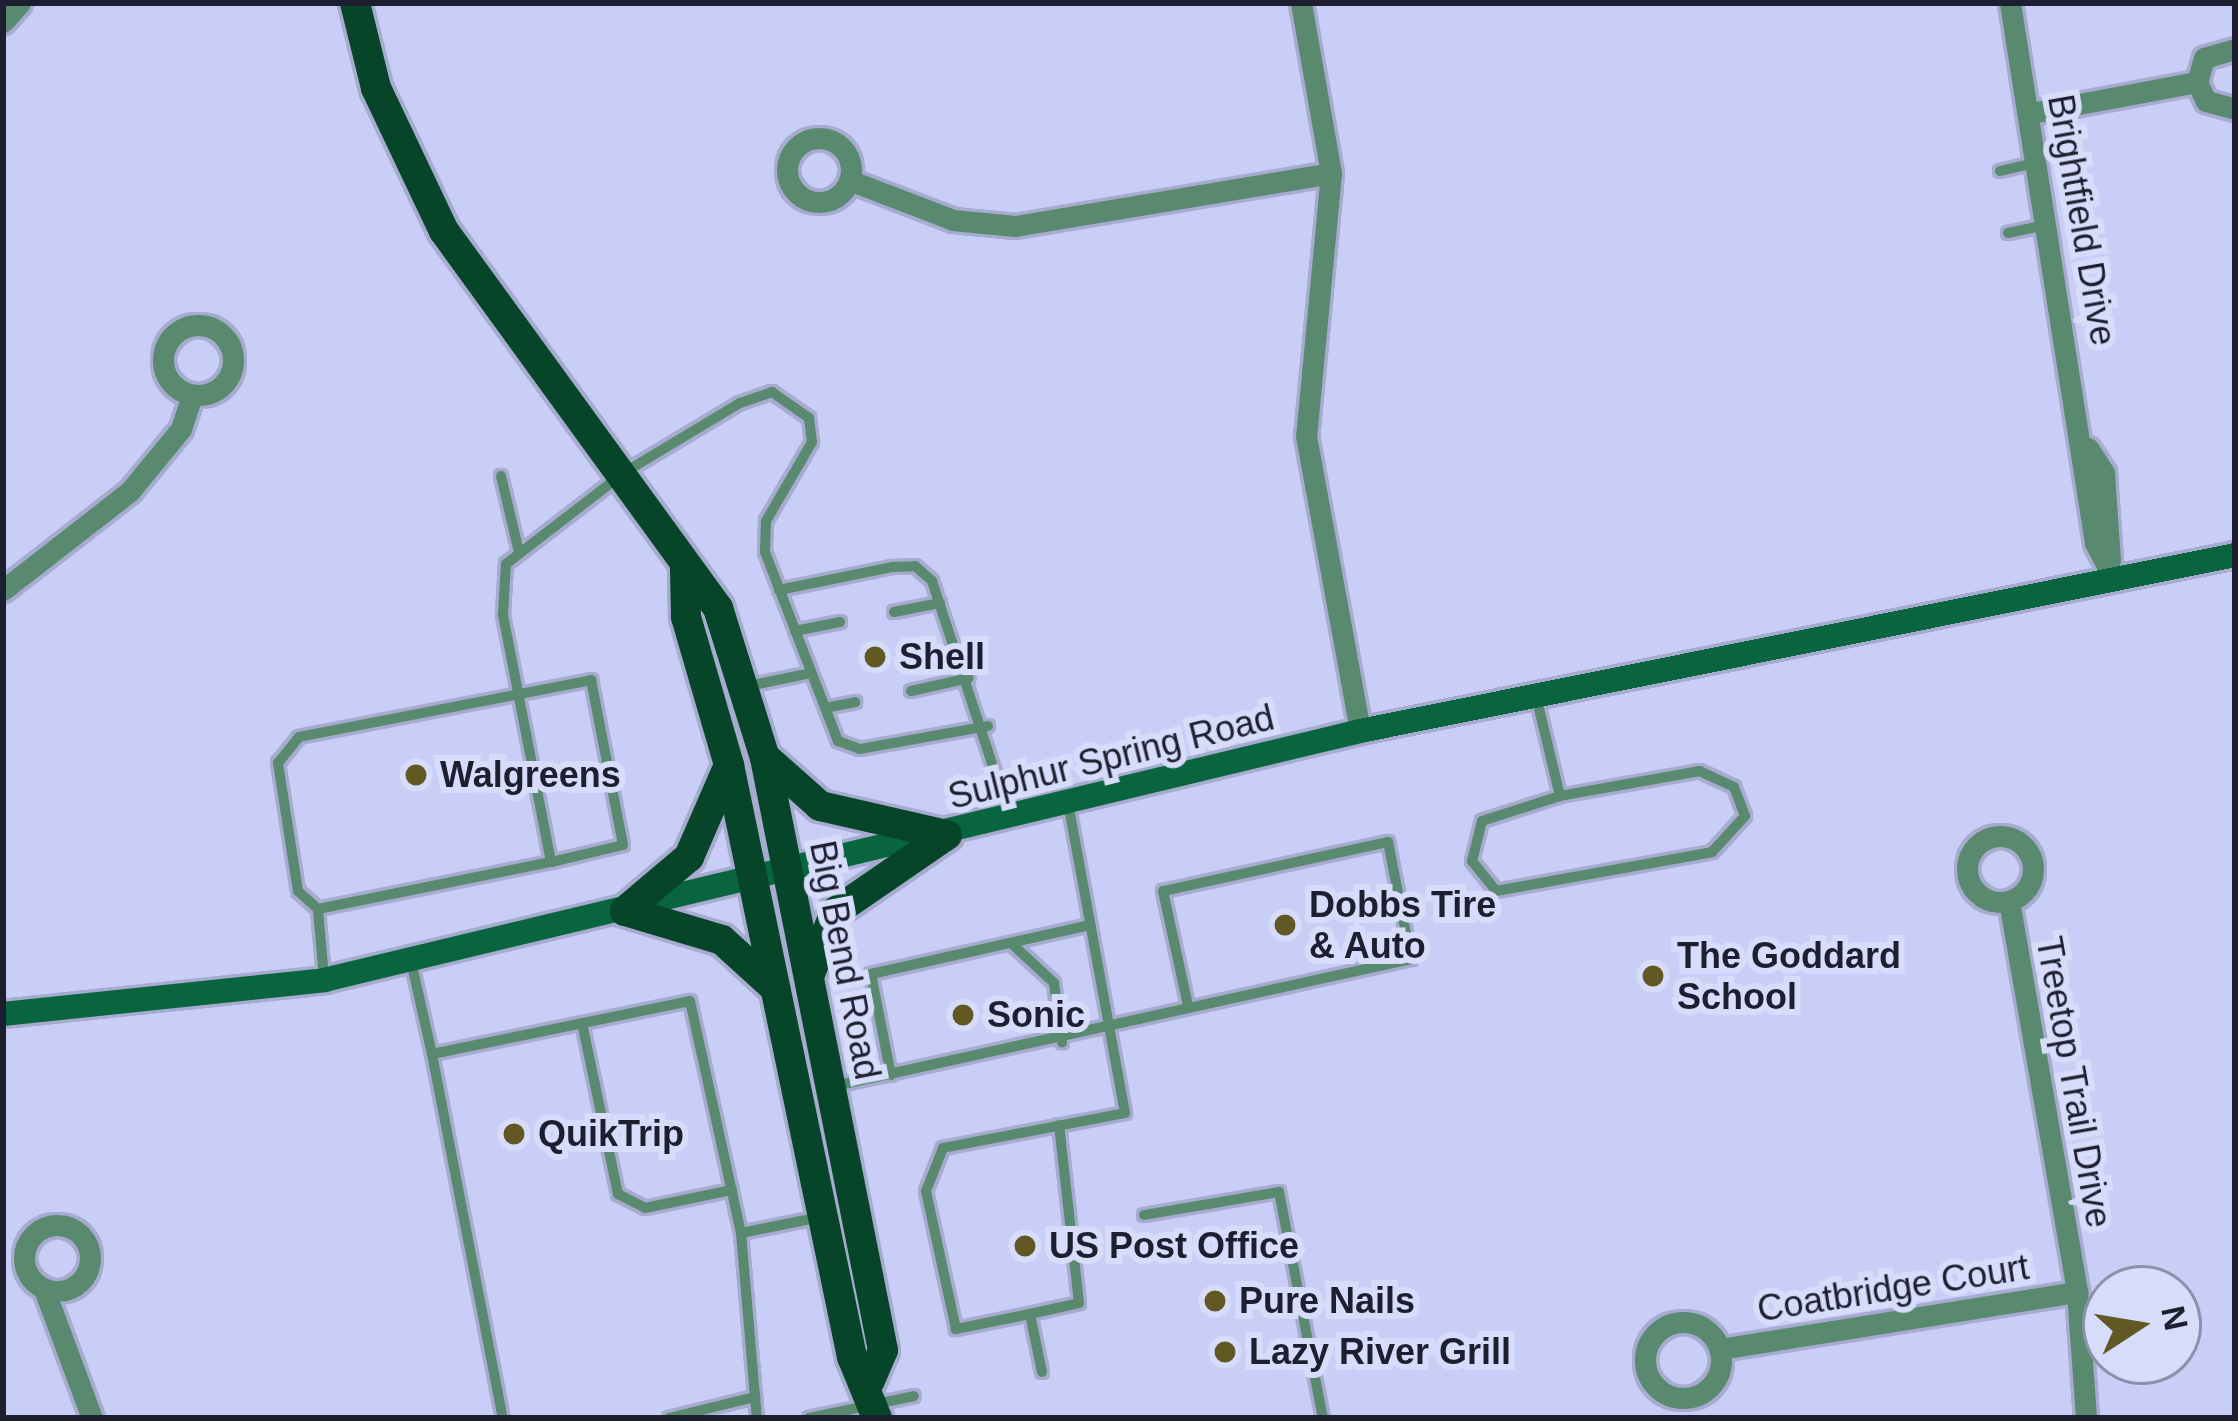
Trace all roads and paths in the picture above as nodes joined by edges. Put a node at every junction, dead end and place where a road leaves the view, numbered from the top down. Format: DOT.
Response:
graph roads {
  1 [pos="20,3"];
  2 [pos="355,3"];
  3 [pos="1301,3"];
  4 [pos="2010,3"];
  5 [pos="3,22"];
  6 [pos="2235,49"];
  7 [pos="2197,82"];
  8 [pos="2235,109"];
  9 [pos="2031,113"];
  10 [pos="2039,162"];
  11 [pos="2000,171"];
  12 [pos="1331,173"];
  13 [pos="849,180"];
  14 [pos="2050,224"];
  15 [pos="2008,233"];
  16 [pos="192,394"];
  17 [pos="625,472"];
  18 [pos="502,476"];
  19 [pos="519,552"];
  20 [pos="2235,555"];
  21 [pos="685,569"];
  22 [pos="2112,570"];
  23 [pos="3,590"];
  24 [pos="779,590"];
  25 [pos="940,604"];
  26 [pos="894,612"];
  27 [pos="840,622"];
  28 [pos="795,631"];
  29 [pos="811,673"];
  30 [pos="969,679"];
  31 [pos="748,686"];
  32 [pos="910,691"];
  33 [pos="519,696"];
  34 [pos="1536,696"];
  35 [pos="855,702"];
  36 [pos="825,708"];
  37 [pos="988,726"];
  38 [pos="1360,731"];
  39 [pos="765,758"];
  40 [pos="729,764"];
  41 [pos="1560,796"];
  42 [pos="1069,807"];
  43 [pos="1010,820"];
  44 [pos="947,835"];
  45 [pos="551,862"];
  46 [pos="788,872"];
  47 [pos="753,880"];
  48 [pos="2009,901"];
  49 [pos="318,909"];
  50 [pos="626,911"];
  51 [pos="1090,926"];
  52 [pos="1011,943"];
  53 [pos="411,962"];
  54 [pos="324,980"];
  55 [pos="808,981"];
  56 [pos="775,988"];
  57 [pos="1188,1006"];
  58 [pos="3,1014"];
  59 [pos="582,1023"];
  60 [pos="1110,1033"];
  61 [pos="1061,1042"];
  62 [pos="432,1054"];
  63 [pos="891,1075"];
  64 [pos="830,1087"];
  65 [pos="1059,1125"];
  66 [pos="732,1190"];
  67 [pos="1144,1215"];
  68 [pos="821,1217"];
  69 [pos="741,1233"];
  70 [pos="44,1289"];
  71 [pos="2077,1292"];
  72 [pos="1030,1314"];
  73 [pos="1720,1349"];
  74 [pos="1042,1372"];
  75 [pos="914,1396"];
  76 [pos="755,1397"];
  77 [pos="873,1401"];
  78 [pos="92,1418"];
  79 [pos="502,1418"];
  80 [pos="669,1418"];
  81 [pos="757,1418"];
  82 [pos="809,1418"];
  83 [pos="1323,1418"];
  84 [pos="2086,1418"];
  1 -- 5 [label="street"];
  2 -- 17 [label="main road, Big Bend Road"];
  3 -- 12 [label="street"];
  4 -- 9 [label="street, Brightfield Drive"];
  6 -- 7 [label="street"];
  7 -- 8 [label="street"];
  7 -- 9 [label="street"];
  9 -- 10 [label="street, Brightfield Drive"];
  10 -- 11 [label="lane"];
  10 -- 14 [label="street, Brightfield Drive"];
  12 -- 13 [label="street"];
  12 -- 38 [label="street"];
  14 -- 15 [label="lane"];
  14 -- 22 [label="street, Brightfield Drive"];
  16 -- 23 [label="street"];
  17 -- 19 [label="lane"];
  17 -- 21 [label="main road, Big Bend Road"];
  17 -- 24 [label="lane"];
  18 -- 19 [label="lane"];
  19 -- 33 [label="lane"];
  20 -- 22 [label="main road, Sulphur Spring Road"];
  21 -- 31 [label="main road, Big Bend Road"];
  21 -- 40 [label="main road, Big Bend Road"];
  22 -- 34 [label="main road, Sulphur Spring Road"];
  24 -- 25 [label="lane"];
  24 -- 28 [label="lane"];
  25 -- 26 [label="lane"];
  25 -- 30 [label="lane"];
  27 -- 28 [label="lane"];
  28 -- 29 [label="lane"];
  29 -- 31 [label="lane"];
  29 -- 36 [label="lane"];
  30 -- 32 [label="lane"];
  30 -- 37 [label="lane"];
  31 -- 39 [label="main road, Big Bend Road"];
  33 -- 45 [label="lane"];
  33 -- 45 [label="lane"];
  33 -- 49 [label="lane"];
  34 -- 38 [label="main road, Sulphur Spring Road"];
  34 -- 41 [label="lane"];
  35 -- 36 [label="lane"];
  36 -- 37 [label="lane"];
  37 -- 43 [label="lane"];
  38 -- 42 [label="main road, Sulphur Spring Road"];
  39 -- 44 [label="main road"];
  39 -- 46 [label="main road, Big Bend Road"];
  40 -- 47 [label="main road, Big Bend Road"];
  40 -- 50 [label="main road"];
  41 -- 41 [label="lane"];
  42 -- 43 [label="main road, Sulphur Spring Road"];
  42 -- 51 [label="lane"];
  43 -- 44 [label="main road, Sulphur Spring Road"];
  44 -- 46 [label="main road, Sulphur Spring Road"];
  44 -- 55 [label="main road"];
  45 -- 49 [label="lane"];
  46 -- 47 [label="main road, Sulphur Spring Road"];
  46 -- 55 [label="main road, Big Bend Road"];
  47 -- 50 [label="main road, Sulphur Spring Road"];
  47 -- 56 [label="main road, Big Bend Road"];
  48 -- 71 [label="street, Treetop Trail Drive"];
  49 -- 54 [label="lane"];
  50 -- 53 [label="main road, Sulphur Spring Road"];
  50 -- 56 [label="main road"];
  51 -- 52 [label="lane"];
  51 -- 60 [label="lane"];
  52 -- 61 [label="lane"];
  52 -- 63 [label="lane"];
  53 -- 54 [label="main road, Sulphur Spring Road"];
  53 -- 62 [label="lane"];
  54 -- 58 [label="main road, Sulphur Spring Road"];
  55 -- 64 [label="main road, Big Bend Road"];
  56 -- 68 [label="main road, Big Bend Road"];
  57 -- 57 [label="lane"];
  57 -- 60 [label="lane"];
  59 -- 62 [label="lane"];
  59 -- 66 [label="lane"];
  59 -- 66 [label="lane"];
  60 -- 61 [label="lane"];
  60 -- 65 [label="lane"];
  61 -- 63 [label="lane"];
  62 -- 79 [label="lane"];
  63 -- 64 [label="lane"];
  64 -- 77 [label="main road, Big Bend Road"];
  65 -- 72 [label="lane"];
  65 -- 72 [label="lane"];
  66 -- 69 [label="lane"];
  67 -- 83 [label="lane"];
  68 -- 69 [label="lane"];
  68 -- 77 [label="main road, Big Bend Road"];
  69 -- 76 [label="lane"];
  70 -- 78 [label="street"];
  71 -- 73 [label="street, Coatbridge Court"];
  71 -- 84 [label="street, Treetop Trail Drive"];
  72 -- 74 [label="lane"];
  75 -- 77 [label="lane"];
  76 -- 80 [label="lane"];
  76 -- 81 [label="lane"];
  77 -- 82 [label="lane"];
}
